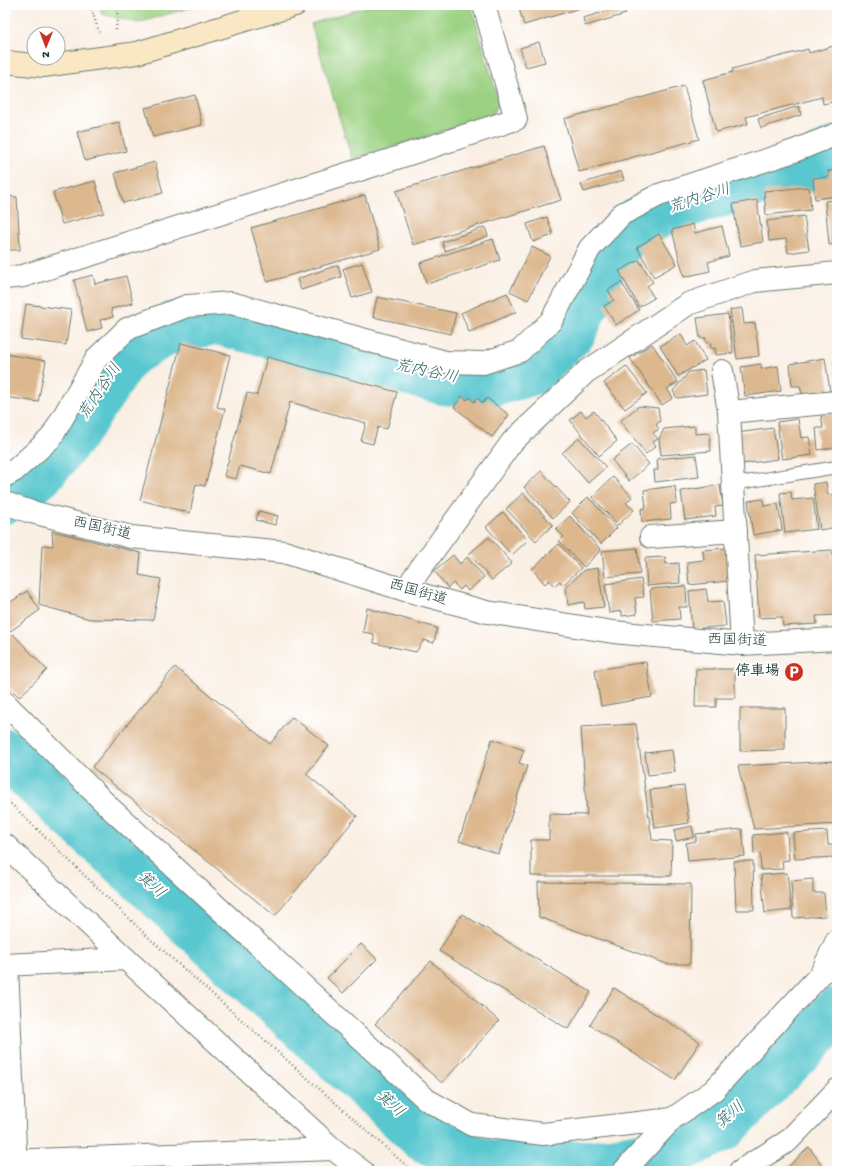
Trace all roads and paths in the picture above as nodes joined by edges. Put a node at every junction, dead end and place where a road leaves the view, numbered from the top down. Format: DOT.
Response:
graph roads {
  1 [pos="90,5"];
  2 [pos="118,5"];
  3 [pos="294,5"];
  4 [pos="484,5"];
  5 [pos="116,34"];
  6 [pos="101,38"];
  7 [pos="5,62"];
  8 [pos="837,134"];
  9 [pos="837,273"];
  10 [pos="5,278"];
  11 [pos="722,371"];
  12 [pos="837,402"];
  13 [pos="729,412"];
  14 [pos="837,467"];
  15 [pos="5,476"];
  16 [pos="733,484"];
  17 [pos="5,503"];
  18 [pos="736,531"];
  19 [pos="650,538"];
  20 [pos="405,590"];
  21 [pos="837,639"];
  22 [pos="742,644"];
  23 [pos="5,703"];
  24 [pos="5,798"];
  25 [pos="5,845"];
  26 [pos="837,940"];
  27 [pos="126,959"];
  28 [pos="6,965"];
  29 [pos="829,967"];
  30 [pos="837,1090"];
  31 [pos="672,1119"];
  32 [pos="333,1149"];
  33 [pos="12,1164"];
  34 [pos="362,1171"];
  35 [pos="416,1171"];
  36 [pos="624,1171"];
  37 [pos="740,1171"];
  1 -- 6 [label="path"];
  2 -- 5 [label="path"];
  3 -- 7 [label="street"];
  4 -- 10 [label="street"];
  8 -- 15 [label="street"];
  9 -- 20 [label="street"];
  11 -- 13 [label="street"];
  12 -- 13 [label="street"];
  13 -- 16 [label="street"];
  14 -- 16 [label="lane"];
  16 -- 18 [label="street"];
  17 -- 20 [label="street, 西国街道"];
  18 -- 19 [label="street"];
  18 -- 22 [label="street"];
  20 -- 22 [label="street, 西国街道"];
  21 -- 22 [label="street, 西国街道"];
  23 -- 31 [label="street"];
  24 -- 35 [label="path"];
  25 -- 27 [label="street"];
  26 -- 29 [label="street"];
  27 -- 28 [label="street"];
  27 -- 32 [label="street"];
  28 -- 33 [label="street"];
  29 -- 31 [label="street"];
  30 -- 37 [label="street"];
  31 -- 36 [label="street"];
  32 -- 33 [label="street"];
  32 -- 34 [label="street"];
}
